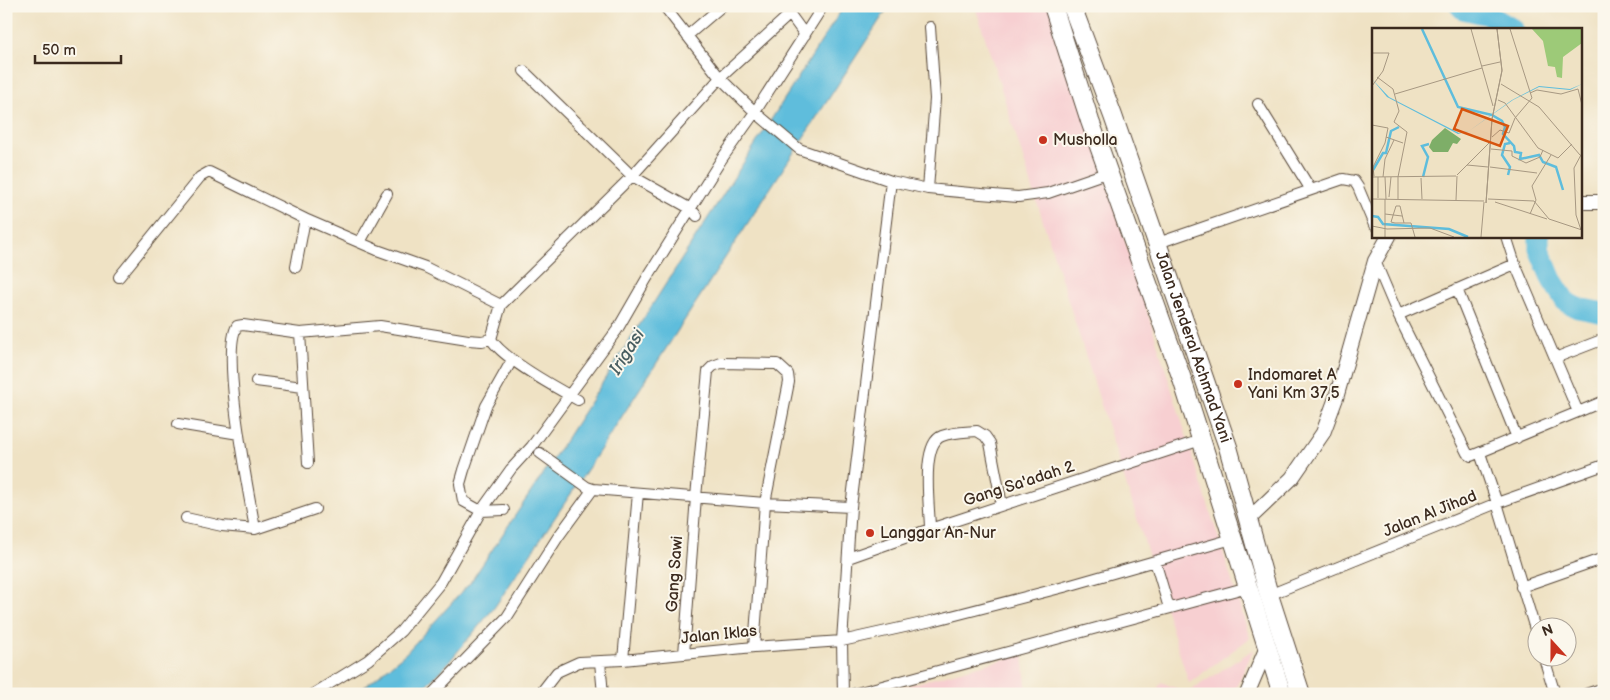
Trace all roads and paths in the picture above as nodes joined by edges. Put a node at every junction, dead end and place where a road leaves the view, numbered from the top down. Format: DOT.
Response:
graph roads {
  1 [pos="664,6"];
  2 [pos="722,6"];
  3 [pos="824,6"];
  4 [pos="1053,6"];
  5 [pos="1072,6"];
  6 [pos="787,10"];
  7 [pos="930,27"];
  8 [pos="804,34"];
  9 [pos="687,36"];
  10 [pos="524,71"];
  11 [pos="720,78"];
  12 [pos="1258,104"];
  13 [pos="755,112"];
  14 [pos="1109,172"];
  15 [pos="632,176"];
  16 [pos="891,181"];
  17 [pos="928,189"];
  18 [pos="1311,190"];
  19 [pos="387,194"];
  20 [pos="1582,202"];
  21 [pos="1604,202"];
  22 [pos="694,213"];
  23 [pos="305,219"];
  24 [pos="1372,220"];
  25 [pos="1507,238"];
  26 [pos="1383,240"];
  27 [pos="360,242"];
  28 [pos="1158,243"];
  29 [pos="1375,262"];
  30 [pos="1515,264"];
  31 [pos="296,267"];
  32 [pos="119,277"];
  33 [pos="1458,289"];
  34 [pos="501,305"];
  35 [pos="1398,315"];
  36 [pos="300,333"];
  37 [pos="491,338"];
  38 [pos="1604,339"];
  39 [pos="1555,358"];
  40 [pos="512,360"];
  41 [pos="1202,368"];
  42 [pos="1181,376"];
  43 [pos="256,380"];
  44 [pos="303,387"];
  45 [pos="574,398"];
  46 [pos="1604,402"];
  47 [pos="1216,410"];
  48 [pos="1578,412"];
  49 [pos="1193,416"];
  50 [pos="178,424"];
  51 [pos="239,434"];
  52 [pos="1517,438"];
  53 [pos="1201,440"];
  54 [pos="1480,453"];
  55 [pos="542,455"];
  56 [pos="308,463"];
  57 [pos="1604,465"];
  58 [pos="590,488"];
  59 [pos="638,493"];
  60 [pos="696,497"];
  61 [pos="765,503"];
  62 [pos="1497,503"];
  63 [pos="1002,505"];
  64 [pos="851,507"];
  65 [pos="315,509"];
  66 [pos="504,510"];
  67 [pos="481,511"];
  68 [pos="186,518"];
  69 [pos="1249,519"];
  70 [pos="255,529"];
  71 [pos="930,529"];
  72 [pos="1232,539"];
  73 [pos="848,558"];
  74 [pos="1604,558"];
  75 [pos="1155,561"];
  76 [pos="1248,587"];
  77 [pos="1521,587"];
  78 [pos="1269,595"];
  79 [pos="1169,608"];
  80 [pos="1531,618"];
  81 [pos="842,641"];
  82 [pos="1267,646"];
  83 [pos="754,647"];
  84 [pos="684,654"];
  85 [pos="623,660"];
  86 [pos="600,662"];
  87 [pos="1547,668"];
  88 [pos="1604,688"];
  89 [pos="313,694"];
  90 [pos="432,694"];
  91 [pos="540,694"];
  92 [pos="603,694"];
  93 [pos="843,694"];
  94 [pos="853,694"];
  95 [pos="1247,694"];
  96 [pos="1282,694"];
  97 [pos="1301,694"];
  98 [pos="1555,694"];
  99 [pos="1586,694"];
  1 -- 9 [label="street"];
  2 -- 9 [label="street"];
  3 -- 8 [label="street"];
  4 -- 14 [label="highway, Jalan Jenderal Achmad Yani"];
  5 -- 28 [label="highway, Jalan Jenderal Achmad Yani"];
  6 -- 8 [label="street"];
  6 -- 11 [label="street"];
  7 -- 17 [label="street"];
  8 -- 13 [label="street"];
  9 -- 11 [label="street"];
  10 -- 15 [label="street"];
  11 -- 13 [label="street"];
  11 -- 15 [label="street"];
  12 -- 18 [label="street"];
  13 -- 16 [label="street"];
  13 -- 22 [label="street"];
  14 -- 17 [label="street"];
  14 -- 42 [label="highway, Jalan Jenderal Achmad Yani"];
  15 -- 22 [label="street"];
  15 -- 34 [label="street"];
  16 -- 17 [label="street"];
  16 -- 64 [label="street"];
  18 -- 24 [label="street"];
  18 -- 28 [label="street"];
  19 -- 27 [label="street"];
  20 -- 21 [label="street"];
  22 -- 45 [label="street"];
  23 -- 27 [label="street"];
  23 -- 31 [label="street"];
  23 -- 32 [label="street"];
  25 -- 30 [label="street"];
  26 -- 29 [label="street"];
  27 -- 34 [label="street"];
  28 -- 41 [label="highway, Jalan Jenderal Achmad Yani"];
  29 -- 35 [label="street"];
  29 -- 69 [label="street"];
  30 -- 33 [label="street"];
  30 -- 39 [label="street"];
  33 -- 35 [label="street"];
  33 -- 52 [label="street"];
  34 -- 37 [label="street"];
  35 -- 54 [label="street"];
  36 -- 37 [label="street"];
  36 -- 44 [label="street"];
  36 -- 51 [label="street"];
  37 -- 40 [label="street"];
  38 -- 39 [label="street"];
  39 -- 48 [label="street"];
  40 -- 45 [label="street"];
  40 -- 67 [label="street"];
  41 -- 42 [label="highway"];
  41 -- 47 [label="highway, Jalan Jenderal Achmad Yani"];
  42 -- 49 [label="highway, Jalan Jenderal Achmad Yani"];
  43 -- 44 [label="street"];
  44 -- 56 [label="street"];
  45 -- 67 [label="street"];
  46 -- 48 [label="street"];
  47 -- 49 [label="highway"];
  47 -- 69 [label="highway, Jalan Jenderal Achmad Yani"];
  48 -- 52 [label="street"];
  49 -- 53 [label="highway, Jalan Jenderal Achmad Yani"];
  50 -- 51 [label="street"];
  51 -- 70 [label="street"];
  52 -- 54 [label="street"];
  53 -- 63 [label="street, Gang Sa'adah 2"];
  53 -- 72 [label="highway, Jalan Jenderal Achmad Yani"];
  54 -- 62 [label="street"];
  55 -- 58 [label="street"];
  57 -- 62 [label="street, Jalan Al Jihad"];
  58 -- 59 [label="street"];
  58 -- 90 [label="street"];
  59 -- 60 [label="street"];
  59 -- 85 [label="street"];
  60 -- 61 [label="street"];
  60 -- 61 [label="street, Gang Sawi"];
  60 -- 84 [label="street, Gang Sawi"];
  61 -- 64 [label="street"];
  61 -- 83 [label="street"];
  62 -- 77 [label="street"];
  62 -- 78 [label="street, Jalan Al Jihad"];
  63 -- 71 [label="street, Gang Sa'adah 2"];
  63 -- 71 [label="street"];
  64 -- 73 [label="street"];
  65 -- 70 [label="street"];
  66 -- 67 [label="street"];
  67 -- 89 [label="street"];
  68 -- 70 [label="street"];
  69 -- 78 [label="highway, Jalan Jenderal Achmad Yani"];
  71 -- 73 [label="street, Gang Sa'adah 2"];
  72 -- 75 [label="street, Jalan Iklas"];
  72 -- 76 [label="highway, Jalan Jenderal Achmad Yani"];
  73 -- 81 [label="street"];
  74 -- 77 [label="street"];
  75 -- 79 [label="street"];
  75 -- 81 [label="street, Jalan Iklas"];
  76 -- 79 [label="street"];
  76 -- 82 [label="highway, Jalan Jenderal Achmad Yani"];
  77 -- 80 [label="street"];
  78 -- 97 [label="highway, Jalan Jenderal Achmad Yani"];
  79 -- 94 [label="street"];
  81 -- 83 [label="street, Jalan Iklas"];
  81 -- 93 [label="street"];
  82 -- 95 [label="street"];
  82 -- 96 [label="highway, Jalan Jenderal Achmad Yani"];
  83 -- 84 [label="street, Jalan Iklas"];
  84 -- 85 [label="street, Jalan Iklas"];
  85 -- 86 [label="street, Jalan Iklas"];
  86 -- 91 [label="street, Jalan Iklas"];
  86 -- 92 [label="street"];
  87 -- 98 [label="street"];
  88 -- 99 [label="street"];
}
